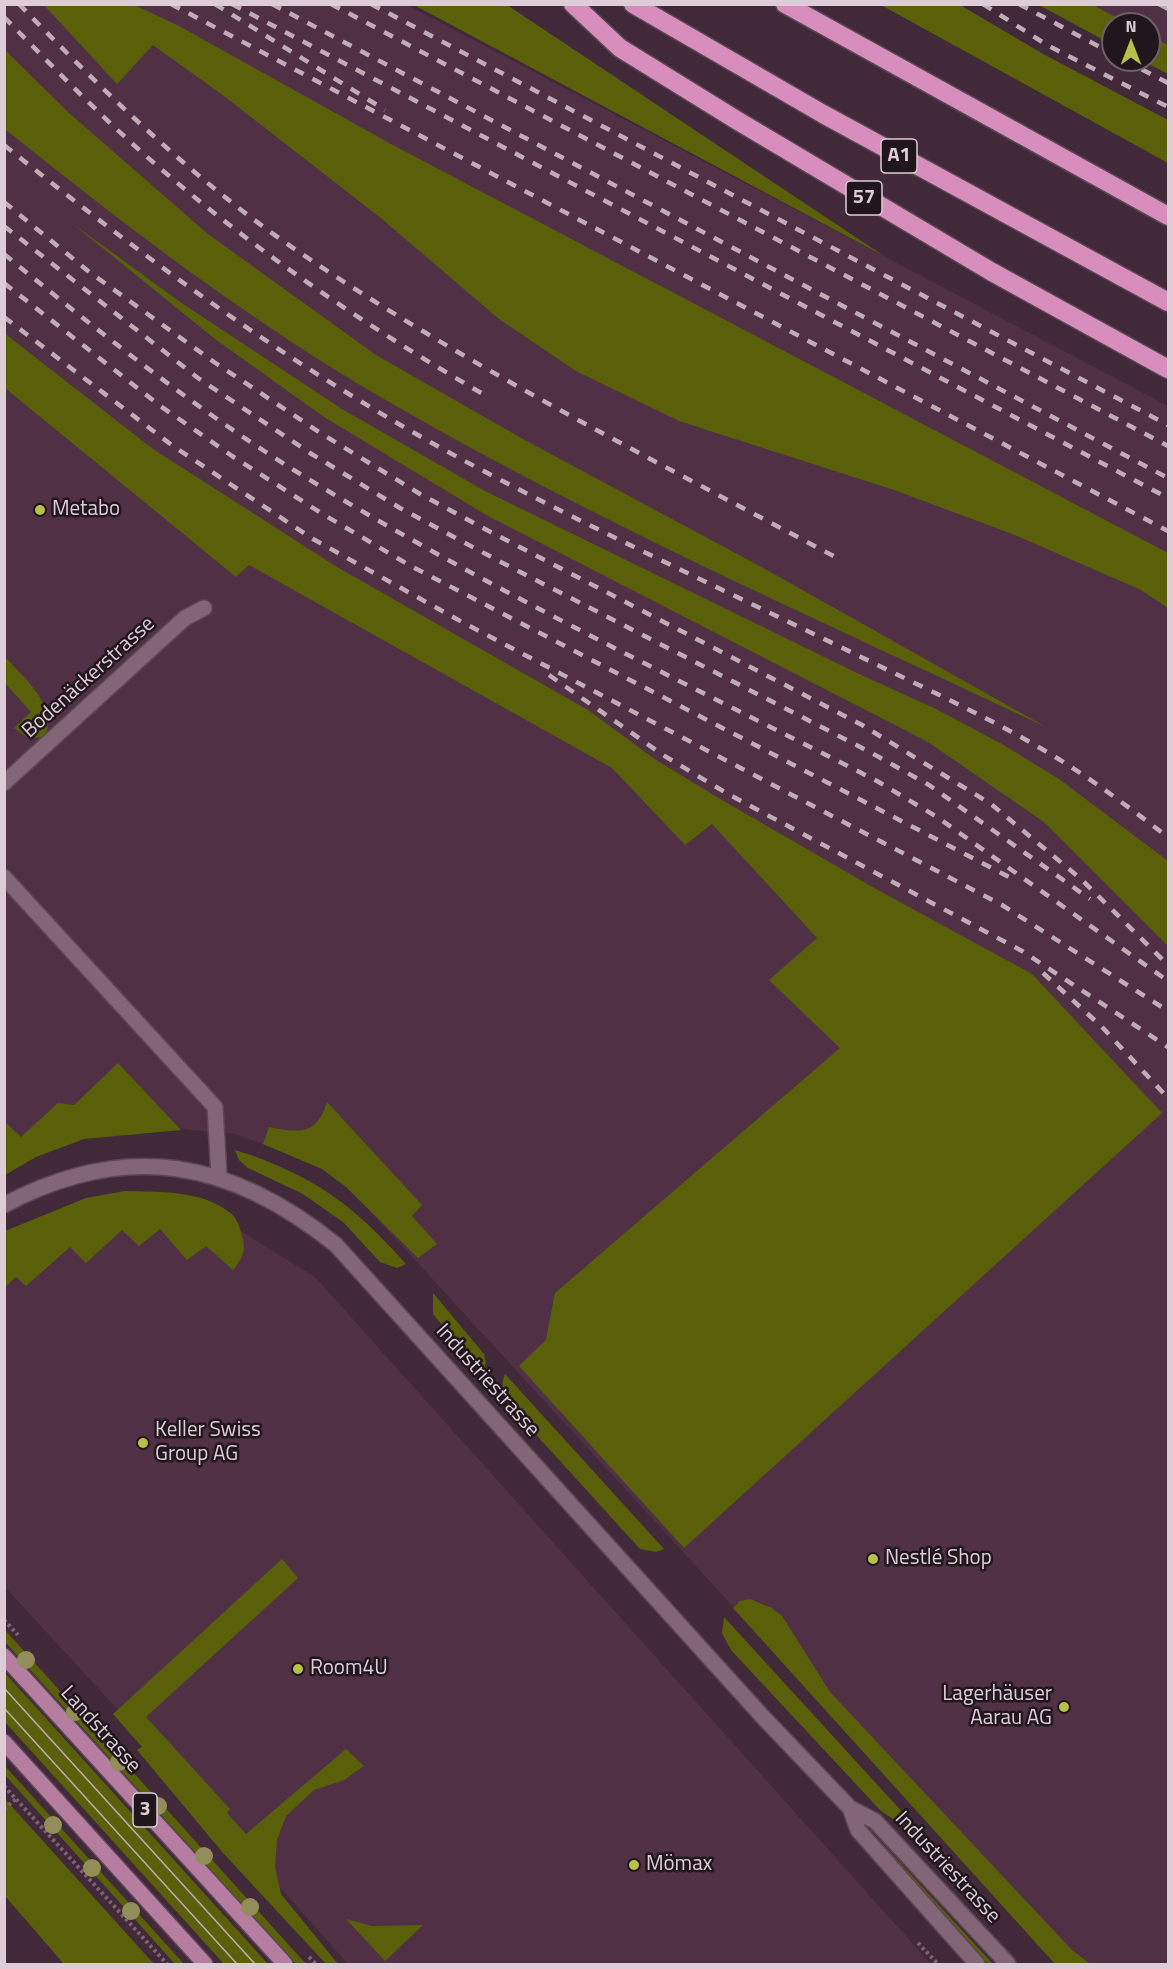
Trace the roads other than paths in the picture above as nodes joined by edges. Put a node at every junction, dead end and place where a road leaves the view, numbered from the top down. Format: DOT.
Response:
graph roads {
  1 [pos="573,4"];
  2 [pos="633,4"];
  3 [pos="785,4"];
  4 [pos="1168,216"];
  5 [pos="1168,303"];
  6 [pos="1168,369"];
  7 [pos="204,608"];
  8 [pos="4,783"];
  9 [pos="4,877"];
  10 [pos="219,1176"];
  11 [pos="4,1205"];
  12 [pos="4,1656"];
  13 [pos="4,1742"];
  14 [pos="850,1809"];
  15 [pos="205,1965"];
  16 [pos="285,1965"];
  17 [pos="977,1965"];
  18 [pos="1008,1965"];
  1 -- 6 [label="highway, 57"];
  2 -- 5 [label="highway, A1"];
  3 -- 4 [label="highway"];
  7 -- 8 [label="street, Bodenäckerstrasse"];
  9 -- 10 [label="street"];
  10 -- 11 [label="street, Industriestrasse"];
  10 -- 14 [label="street, Industriestrasse"];
  12 -- 16 [label="main road, Landstrasse / 3"];
  13 -- 15 [label="main road"];
  14 -- 17 [label="street, Industriestrasse"];
  14 -- 18 [label="street, Industriestrasse"];
}
